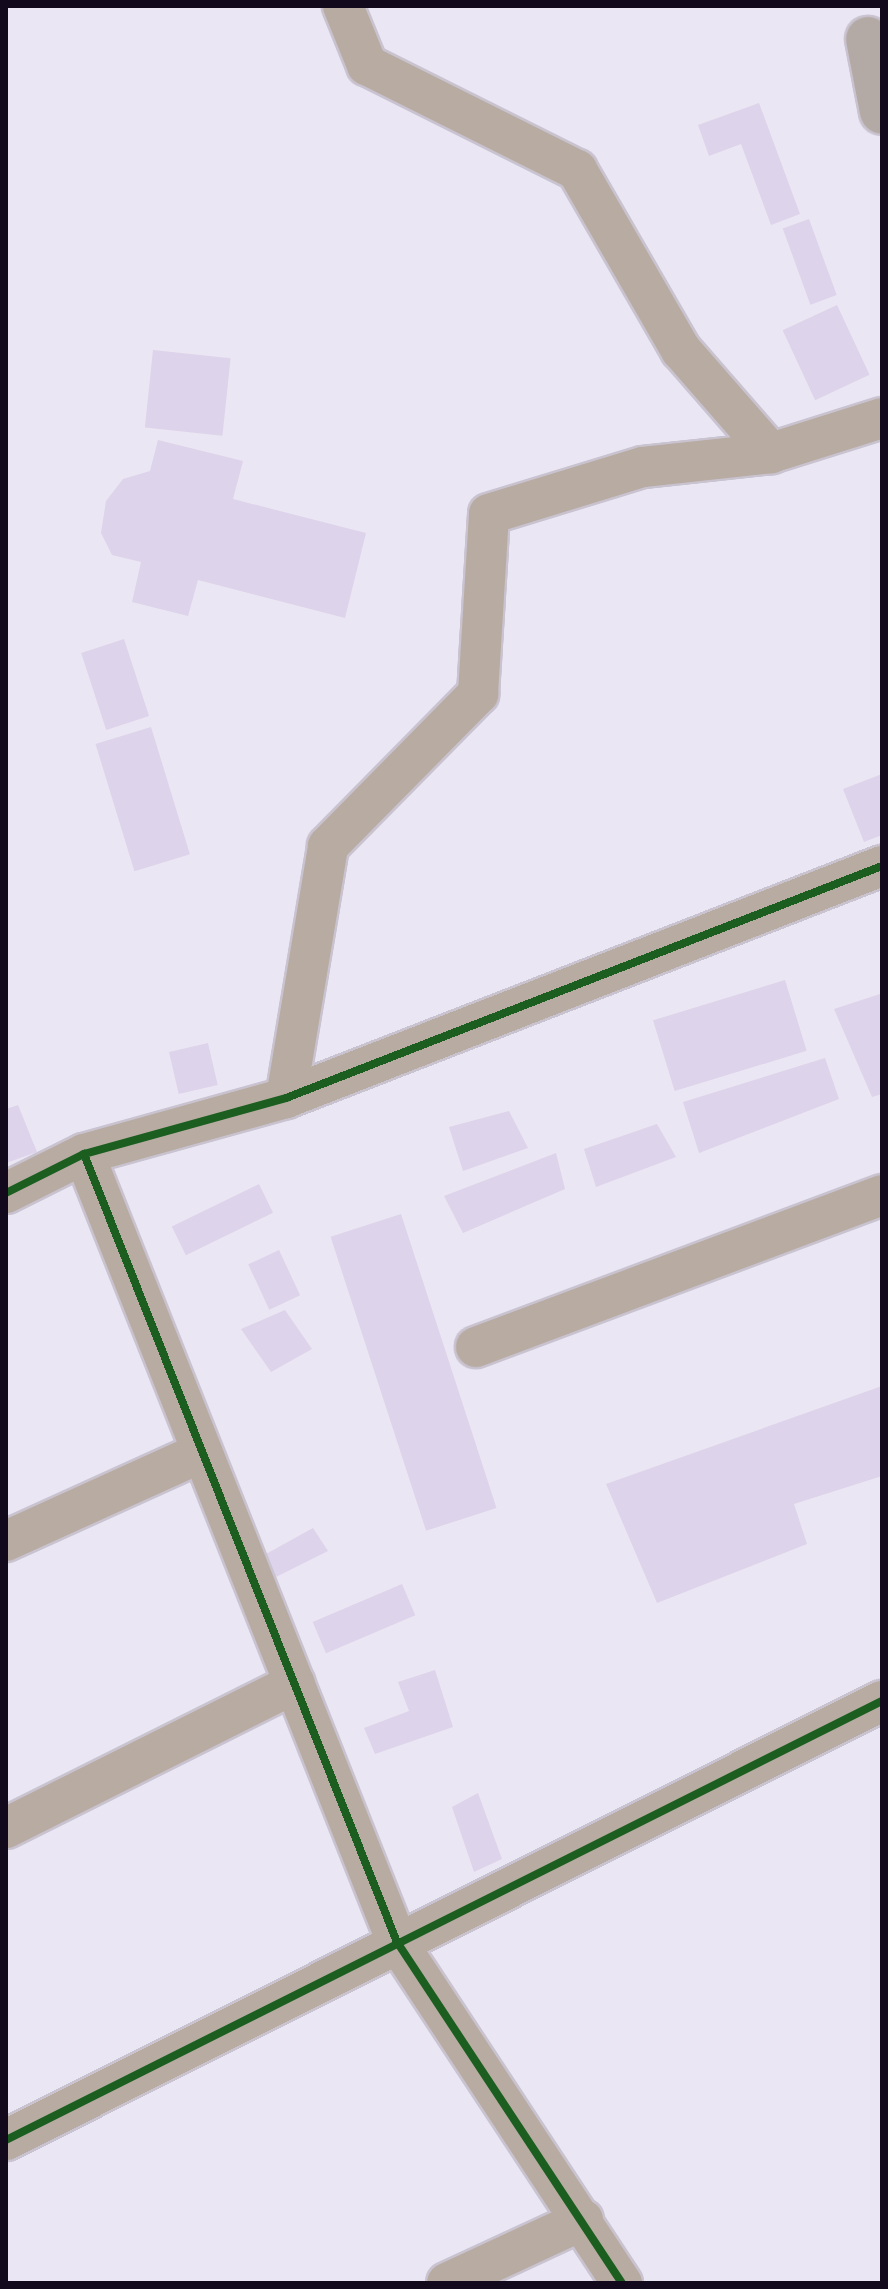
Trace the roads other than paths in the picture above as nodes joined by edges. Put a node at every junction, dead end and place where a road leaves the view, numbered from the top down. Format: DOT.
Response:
graph roads {
  1 [pos="343,6"];
  2 [pos="869,37"];
  3 [pos="882,112"];
  4 [pos="882,418"];
  5 [pos="771,453"];
  6 [pos="882,866"];
  7 [pos="286,1098"];
  8 [pos="84,1154"];
  9 [pos="6,1193"];
  10 [pos="882,1195"];
  11 [pos="476,1347"];
  12 [pos="200,1453"];
  13 [pos="6,1541"];
  14 [pos="295,1683"];
  15 [pos="882,1701"];
  16 [pos="6,1828"];
  17 [pos="397,1942"];
  18 [pos="6,2140"];
  19 [pos="583,2220"];
  20 [pos="447,2283"];
  21 [pos="622,2283"];
  1 -- 5 [label="street"];
  2 -- 3 [label="highway"];
  4 -- 5 [label="street"];
  5 -- 7 [label="street"];
  6 -- 7 [label="street"];
  7 -- 8 [label="street"];
  8 -- 9 [label="street"];
  8 -- 12 [label="street"];
  10 -- 11 [label="street"];
  12 -- 13 [label="street"];
  12 -- 14 [label="street"];
  14 -- 16 [label="street"];
  14 -- 17 [label="street"];
  15 -- 17 [label="street"];
  17 -- 18 [label="street"];
  17 -- 19 [label="street"];
  19 -- 20 [label="street"];
  19 -- 21 [label="street"];
}
